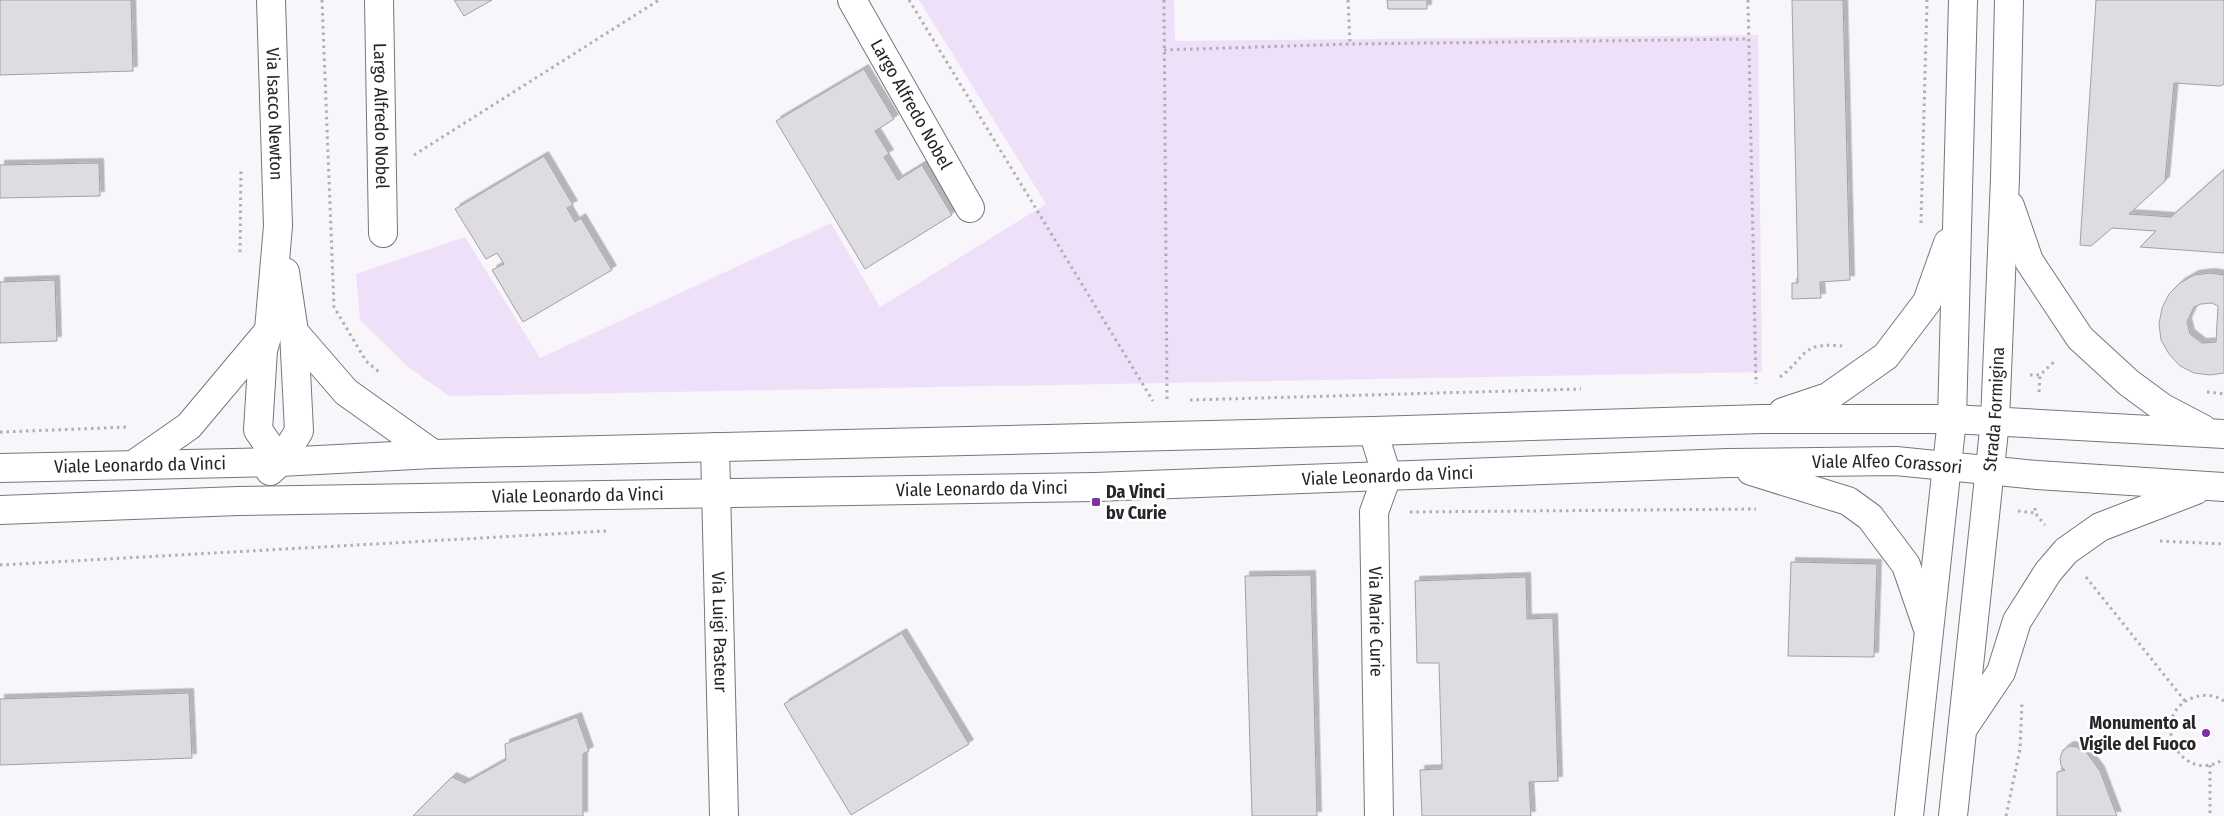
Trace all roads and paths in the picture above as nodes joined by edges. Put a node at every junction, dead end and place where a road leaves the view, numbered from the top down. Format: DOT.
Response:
graph roads {
  1 [pos="271,0"];
  2 [pos="322,0"];
  3 [pos="379,0"];
  4 [pos="659,0"];
  5 [pos="852,0"];
  6 [pos="909,0"];
  7 [pos="1164,0"];
  8 [pos="1348,0"];
  9 [pos="1748,0"];
  10 [pos="1927,0"];
  11 [pos="1963,0"];
  12 [pos="2009,0"];
  13 [pos="1749,39"];
  14 [pos="1350,44"];
  15 [pos="1164,50"];
  16 [pos="241,159"];
  17 [pos="382,175"];
  18 [pos="2005,178"];
  19 [pos="970,208"];
  20 [pos="1956,218"];
  21 [pos="1921,226"];
  22 [pos="383,233"];
  23 [pos="240,259"];
  24 [pos="282,331"];
  25 [pos="1852,347"];
  26 [pos="380,373"];
  27 [pos="1776,378"];
  28 [pos="1756,384"];
  29 [pos="2204,391"];
  30 [pos="2224,394"];
  31 [pos="1167,400"];
  32 [pos="1154,401"];
  33 [pos="1762,419"];
  34 [pos="1952,420"];
  35 [pos="1995,421"];
  36 [pos="1373,431"];
  37 [pos="2218,434"];
  38 [pos="715,447"];
  39 [pos="432,454"];
  40 [pos="280,462"];
  41 [pos="1728,463"];
  42 [pos="133,465"];
  43 [pos="1946,466"];
  44 [pos="0,468"];
  45 [pos="1990,470"];
  46 [pos="1387,476"];
  47 [pos="2216,486"];
  48 [pos="716,494"];
  49 [pos="238,502"];
  50 [pos="1760,509"];
  51 [pos="0,510"];
  52 [pos="1374,512"];
  53 [pos="607,530"];
  54 [pos="2152,542"];
  55 [pos="2224,544"];
  56 [pos="0,565"];
  57 [pos="2082,572"];
  58 [pos="1930,634"];
  59 [pos="2022,692"];
  60 [pos="2185,701"];
  61 [pos="2224,701"];
  62 [pos="1962,730"];
  63 [pos="2224,759"];
  64 [pos="2210,765"];
  65 [pos="724,816"];
  66 [pos="1379,816"];
  67 [pos="1909,816"];
  68 [pos="1953,816"];
  69 [pos="2006,816"];
  70 [pos="2210,816"];
  1 -- 24 [label="street, Via Isacco Newton"];
  2 -- 26 [label="path"];
  3 -- 17 [label="street, Largo Alfredo Nobel"];
  4 -- 17 [label="path"];
  5 -- 19 [label="street, Largo Alfredo Nobel"];
  6 -- 32 [label="path"];
  7 -- 15 [label="path"];
  8 -- 14 [label="path"];
  9 -- 13 [label="path"];
  10 -- 21 [label="path"];
  11 -- 20 [label="street"];
  12 -- 18 [label="street, Strada Formigina"];
  13 -- 14 [label="path"];
  13 -- 28 [label="path"];
  14 -- 15 [label="path"];
  15 -- 31 [label="path"];
  16 -- 23 [label="path"];
  17 -- 22 [label="street, Largo Alfredo Nobel"];
  18 -- 35 [label="street, Strada Formigina"];
  18 -- 37 [label="street"];
  20 -- 33 [label="street"];
  20 -- 34 [label="street"];
  24 -- 39 [label="street"];
  24 -- 40 [label="street, Via Isacco Newton"];
  24 -- 40 [label="street, Via Isacco Newton"];
  24 -- 42 [label="street"];
  25 -- 27 [label="path"];
  29 -- 30 [label="path"];
  33 -- 34 [label="street"];
  33 -- 36 [label="street, Viale Leonardo da Vinci"];
  34 -- 35 [label="street"];
  34 -- 43 [label="street"];
  35 -- 37 [label="street"];
  35 -- 45 [label="street, Strada Formigina"];
  36 -- 38 [label="street, Viale Leonardo da Vinci"];
  36 -- 46 [label="street"];
  38 -- 39 [label="street, Viale Leonardo da Vinci"];
  38 -- 48 [label="street, Via Luigi Pasteur"];
  39 -- 40 [label="street, Viale Leonardo da Vinci"];
  40 -- 42 [label="street, Viale Leonardo da Vinci"];
  40 -- 49 [label="street"];
  41 -- 43 [label="street, Viale Alfeo Corassori"];
  41 -- 46 [label="street, Viale Leonardo da Vinci"];
  41 -- 58 [label="street"];
  42 -- 44 [label="street, Viale Leonardo da Vinci"];
  43 -- 45 [label="street, Viale Alfeo Corassori"];
  43 -- 58 [label="street"];
  45 -- 47 [label="street, Viale Alfeo Corassori"];
  45 -- 62 [label="street, Strada Formigina"];
  46 -- 48 [label="street, Viale Leonardo da Vinci"];
  46 -- 52 [label="street, Via Marie Curie"];
  47 -- 62 [label="street"];
  48 -- 49 [label="street, Viale Leonardo da Vinci"];
  48 -- 65 [label="street, Via Luigi Pasteur"];
  49 -- 51 [label="street, Viale Leonardo da Vinci"];
  50 -- 52 [label="path"];
  52 -- 66 [label="street, Via Marie Curie"];
  53 -- 56 [label="path"];
  54 -- 55 [label="path"];
  57 -- 60 [label="path"];
  58 -- 67 [label="street"];
  59 -- 69 [label="path"];
  60 -- 61 [label="path"];
  60 -- 64 [label="path"];
  62 -- 68 [label="street, Strada Formigina"];
  63 -- 64 [label="path"];
  64 -- 70 [label="path"];
}
